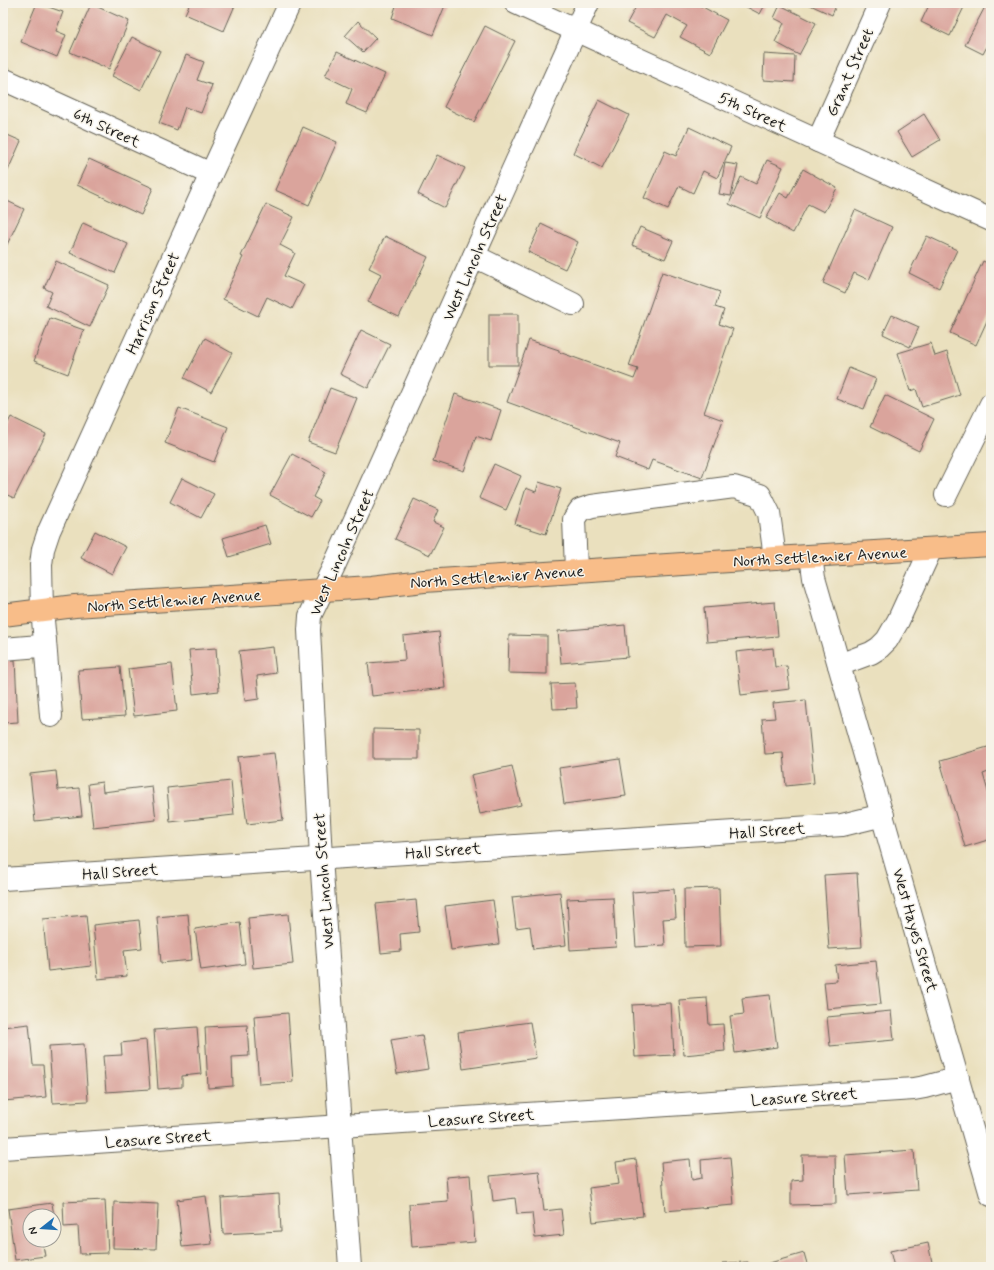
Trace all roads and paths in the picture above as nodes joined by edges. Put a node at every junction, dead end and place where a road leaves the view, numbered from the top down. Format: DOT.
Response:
graph roads {
  1 [pos="290,3"];
  2 [pos="516,3"];
  3 [pos="588,3"];
  4 [pos="880,3"];
  5 [pos="576,30"];
  6 [pos="3,79"];
  7 [pos="818,141"];
  8 [pos="211,174"];
  9 [pos="991,220"];
  10 [pos="474,256"];
  11 [pos="573,304"];
  12 [pos="991,404"];
  13 [pos="946,495"];
  14 [pos="991,545"];
  15 [pos="932,549"];
  16 [pos="811,556"];
  17 [pos="775,558"];
  18 [pos="576,570"];
  19 [pos="323,590"];
  20 [pos="42,610"];
  21 [pos="3,615"];
  22 [pos="45,641"];
  23 [pos="3,649"];
  24 [pos="839,665"];
  25 [pos="51,716"];
  26 [pos="883,815"];
  27 [pos="321,858"];
  28 [pos="3,879"];
  29 [pos="958,1078"];
  30 [pos="340,1126"];
  31 [pos="3,1148"];
  32 [pos="991,1195"];
  33 [pos="350,1267"];
  1 -- 8 [label="street, Harrison Street"];
  2 -- 5 [label="street, 5th Street"];
  3 -- 5 [label="street, West Lincoln Street"];
  4 -- 7 [label="street, Grant Street"];
  5 -- 7 [label="street, 5th Street"];
  5 -- 10 [label="street, West Lincoln Street"];
  6 -- 8 [label="street, 6th Street"];
  7 -- 9 [label="street, 5th Street"];
  8 -- 20 [label="street, Harrison Street"];
  10 -- 11 [label="street"];
  10 -- 19 [label="street, West Lincoln Street"];
  12 -- 13 [label="street"];
  14 -- 15 [label="main road, North Settlemier Avenue"];
  15 -- 16 [label="main road, North Settlemier Avenue"];
  15 -- 24 [label="street"];
  16 -- 17 [label="main road, North Settlemier Avenue"];
  16 -- 24 [label="street, West Hayes Street"];
  17 -- 18 [label="main road, North Settlemier Avenue"];
  17 -- 18 [label="street"];
  18 -- 19 [label="main road, North Settlemier Avenue"];
  19 -- 20 [label="main road, North Settlemier Avenue"];
  19 -- 27 [label="street, West Lincoln Street"];
  20 -- 21 [label="main road, North Settlemier Avenue"];
  20 -- 22 [label="street, Harrison Street"];
  22 -- 23 [label="street"];
  22 -- 25 [label="street, Harrison Street"];
  24 -- 26 [label="street, West Hayes Street"];
  26 -- 27 [label="street, Hall Street"];
  26 -- 29 [label="street, West Hayes Street"];
  27 -- 28 [label="street, Hall Street"];
  27 -- 30 [label="street, West Lincoln Street"];
  29 -- 30 [label="street, Leasure Street"];
  29 -- 32 [label="street, West Hayes Street"];
  30 -- 31 [label="street, Leasure Street"];
  30 -- 33 [label="street, West Lincoln Street"];
}
